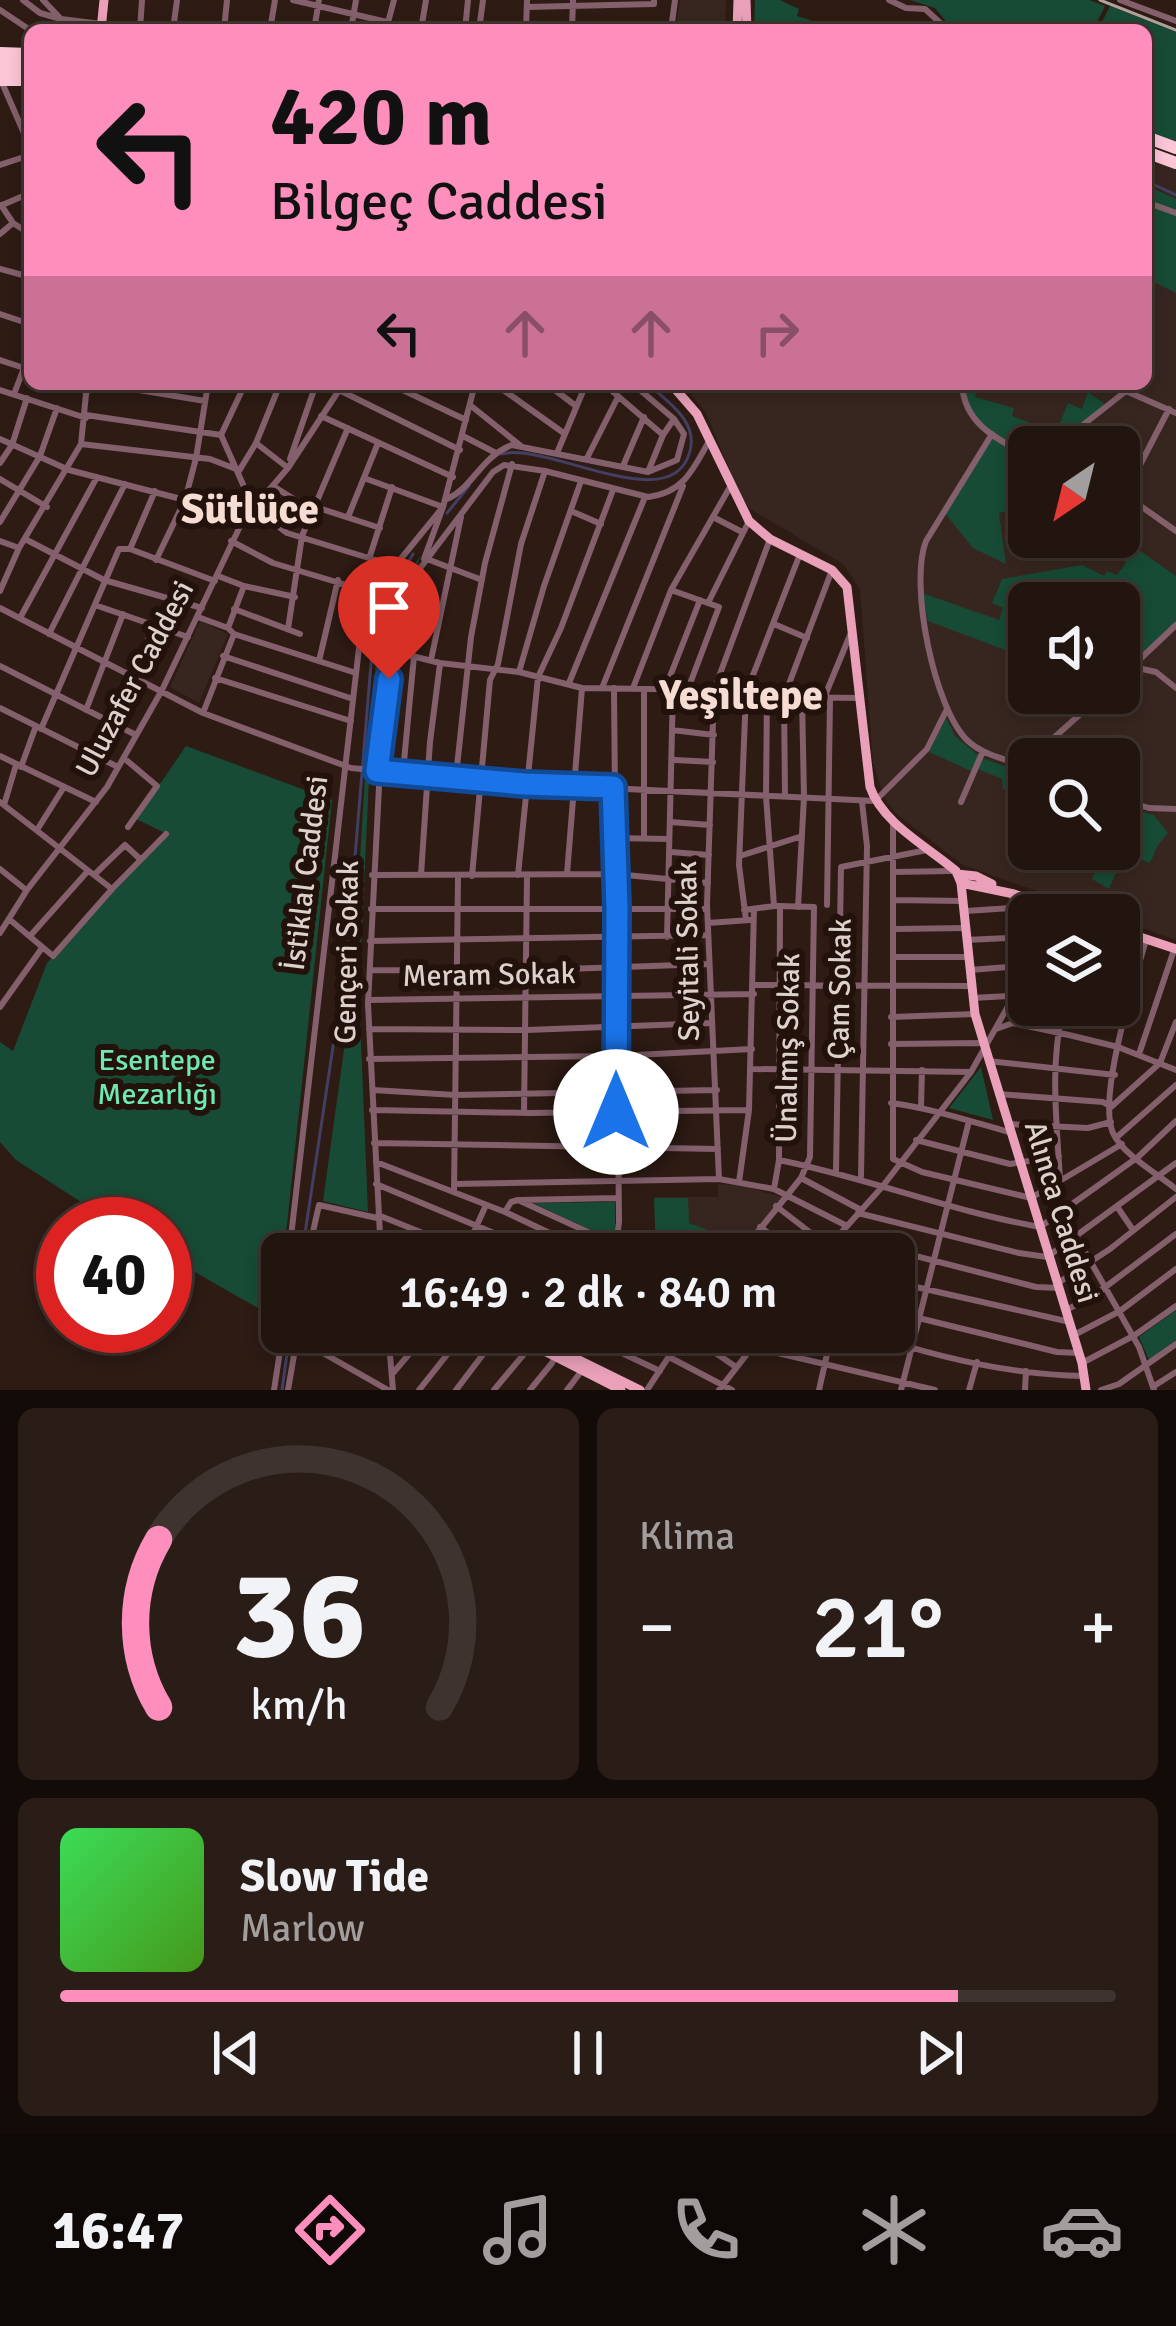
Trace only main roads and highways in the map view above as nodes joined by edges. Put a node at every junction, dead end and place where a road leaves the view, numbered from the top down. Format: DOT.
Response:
graph roads {
  1 [pos="676,390"];
  2 [pos="958,876"];
  3 [pos="1013,894"];
  4 [pos="1140,938"];
  5 [pos="1175,949"];
  6 [pos="555,1353"];
  7 [pos="609,1384"];
  8 [pos="622,1390"];
  9 [pos="644,1390"];
  10 [pos="1086,1390"];
  1 -- 2 [label="main road"];
  2 -- 3 [label="main road"];
  2 -- 10 [label="main road, Alınca Caddesi"];
  4 -- 5 [label="main road"];
  6 -- 7 [label="main road"];
  7 -- 8 [label="main road"];
  7 -- 9 [label="main road"];
}
